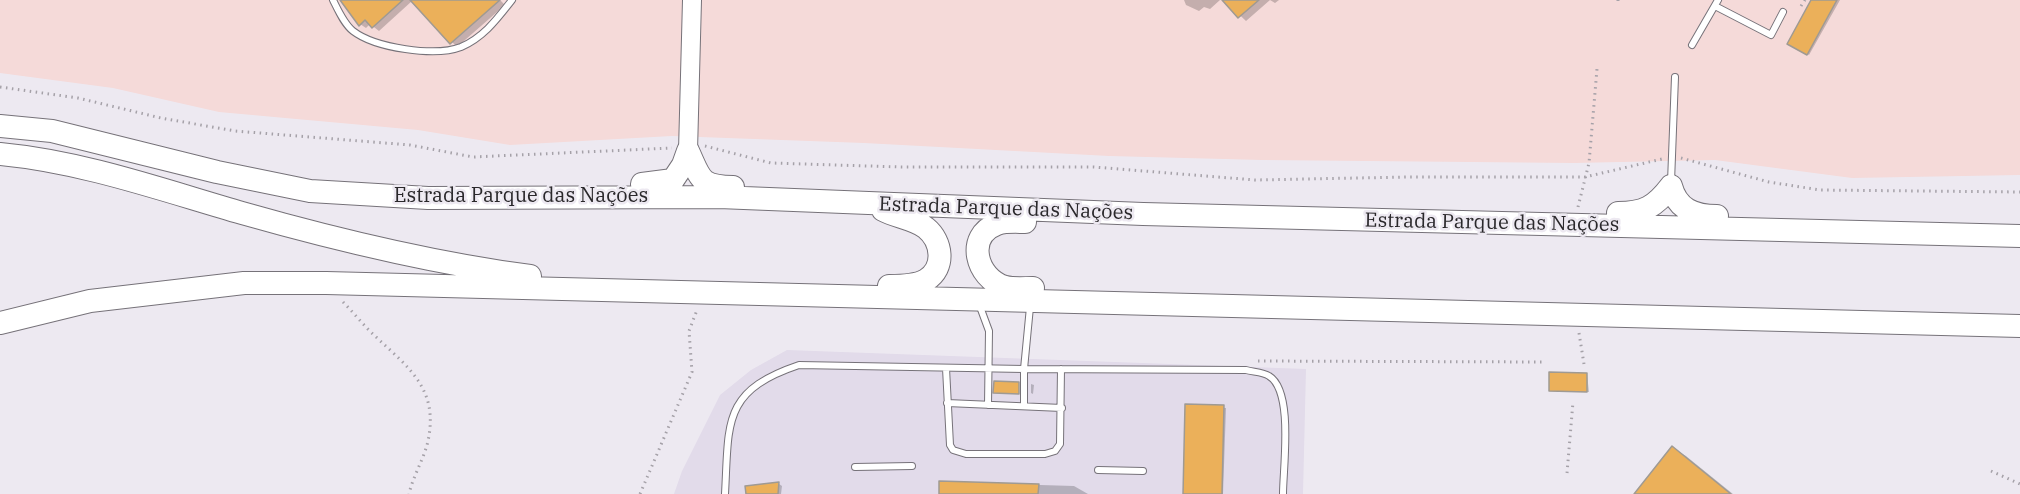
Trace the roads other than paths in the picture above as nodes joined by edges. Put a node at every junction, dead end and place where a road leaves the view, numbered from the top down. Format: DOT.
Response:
graph roads {
  1 [pos="333,0"];
  2 [pos="512,0"];
  3 [pos="692,0"];
  4 [pos="1717,3"];
  5 [pos="1783,12"];
  6 [pos="1692,45"];
  7 [pos="1675,77"];
  8 [pos="0,126"];
  9 [pos="689,148"];
  10 [pos="0,154"];
  11 [pos="1671,186"];
  12 [pos="504,197"];
  13 [pos="875,204"];
  14 [pos="1143,214"];
  15 [pos="1515,224"];
  16 [pos="1810,229"];
  17 [pos="1954,234"];
  18 [pos="2020,236"];
  19 [pos="2020,249"];
  20 [pos="627,291"];
  21 [pos="766,293"];
  22 [pos="978,301"];
  23 [pos="1030,303"];
  24 [pos="1156,306"];
  25 [pos="2020,315"];
  26 [pos="0,323"];
  27 [pos="1925,323"];
  28 [pos="2020,326"];
  29 [pos="946,368"];
  30 [pos="1024,369"];
  31 [pos="1061,369"];
  32 [pos="989,370"];
  33 [pos="947,403"];
  34 [pos="988,405"];
  35 [pos="1024,406"];
  36 [pos="1062,408"];
  37 [pos="855,466"];
  38 [pos="912,466"];
  39 [pos="1098,470"];
  40 [pos="1143,471"];
  41 [pos="725,494"];
  42 [pos="1283,494"];
  1 -- 2 [label="lane"];
  3 -- 9 [label="street"];
  4 -- 5 [label="lane"];
  4 -- 6 [label="lane"];
  7 -- 11 [label="lane"];
  8 -- 12 [label="highway, Estrada Parque das Nações"];
  9 -- 12 [label="highway"];
  9 -- 13 [label="highway"];
  10 -- 20 [label="highway"];
  11 -- 15 [label="highway"];
  11 -- 16 [label="highway"];
  12 -- 13 [label="highway, Estrada Parque das Nações"];
  13 -- 14 [label="highway, Estrada Parque das Nações"];
  13 -- 21 [label="highway"];
  14 -- 15 [label="highway, Estrada Parque das Nações"];
  14 -- 24 [label="highway"];
  15 -- 16 [label="highway, Estrada Parque das Nações"];
  16 -- 17 [label="highway, Estrada Parque das Nações"];
  17 -- 18 [label="highway, Estrada Parque das Nações"];
  17 -- 19 [label="highway"];
  20 -- 21 [label="highway"];
  20 -- 26 [label="highway"];
  21 -- 22 [label="highway"];
  22 -- 23 [label="highway"];
  22 -- 32 [label="lane"];
  23 -- 24 [label="highway"];
  23 -- 30 [label="lane"];
  24 -- 27 [label="highway"];
  25 -- 27 [label="highway"];
  27 -- 28 [label="highway"];
  29 -- 32 [label="lane"];
  29 -- 33 [label="lane"];
  29 -- 41 [label="lane"];
  30 -- 31 [label="lane"];
  30 -- 32 [label="lane"];
  30 -- 35 [label="lane"];
  31 -- 36 [label="lane"];
  31 -- 42 [label="lane"];
  32 -- 34 [label="lane"];
  33 -- 34 [label="lane"];
  33 -- 36 [label="lane"];
  34 -- 35 [label="lane"];
  35 -- 36 [label="lane"];
  37 -- 38 [label="lane"];
  39 -- 40 [label="lane"];
}
